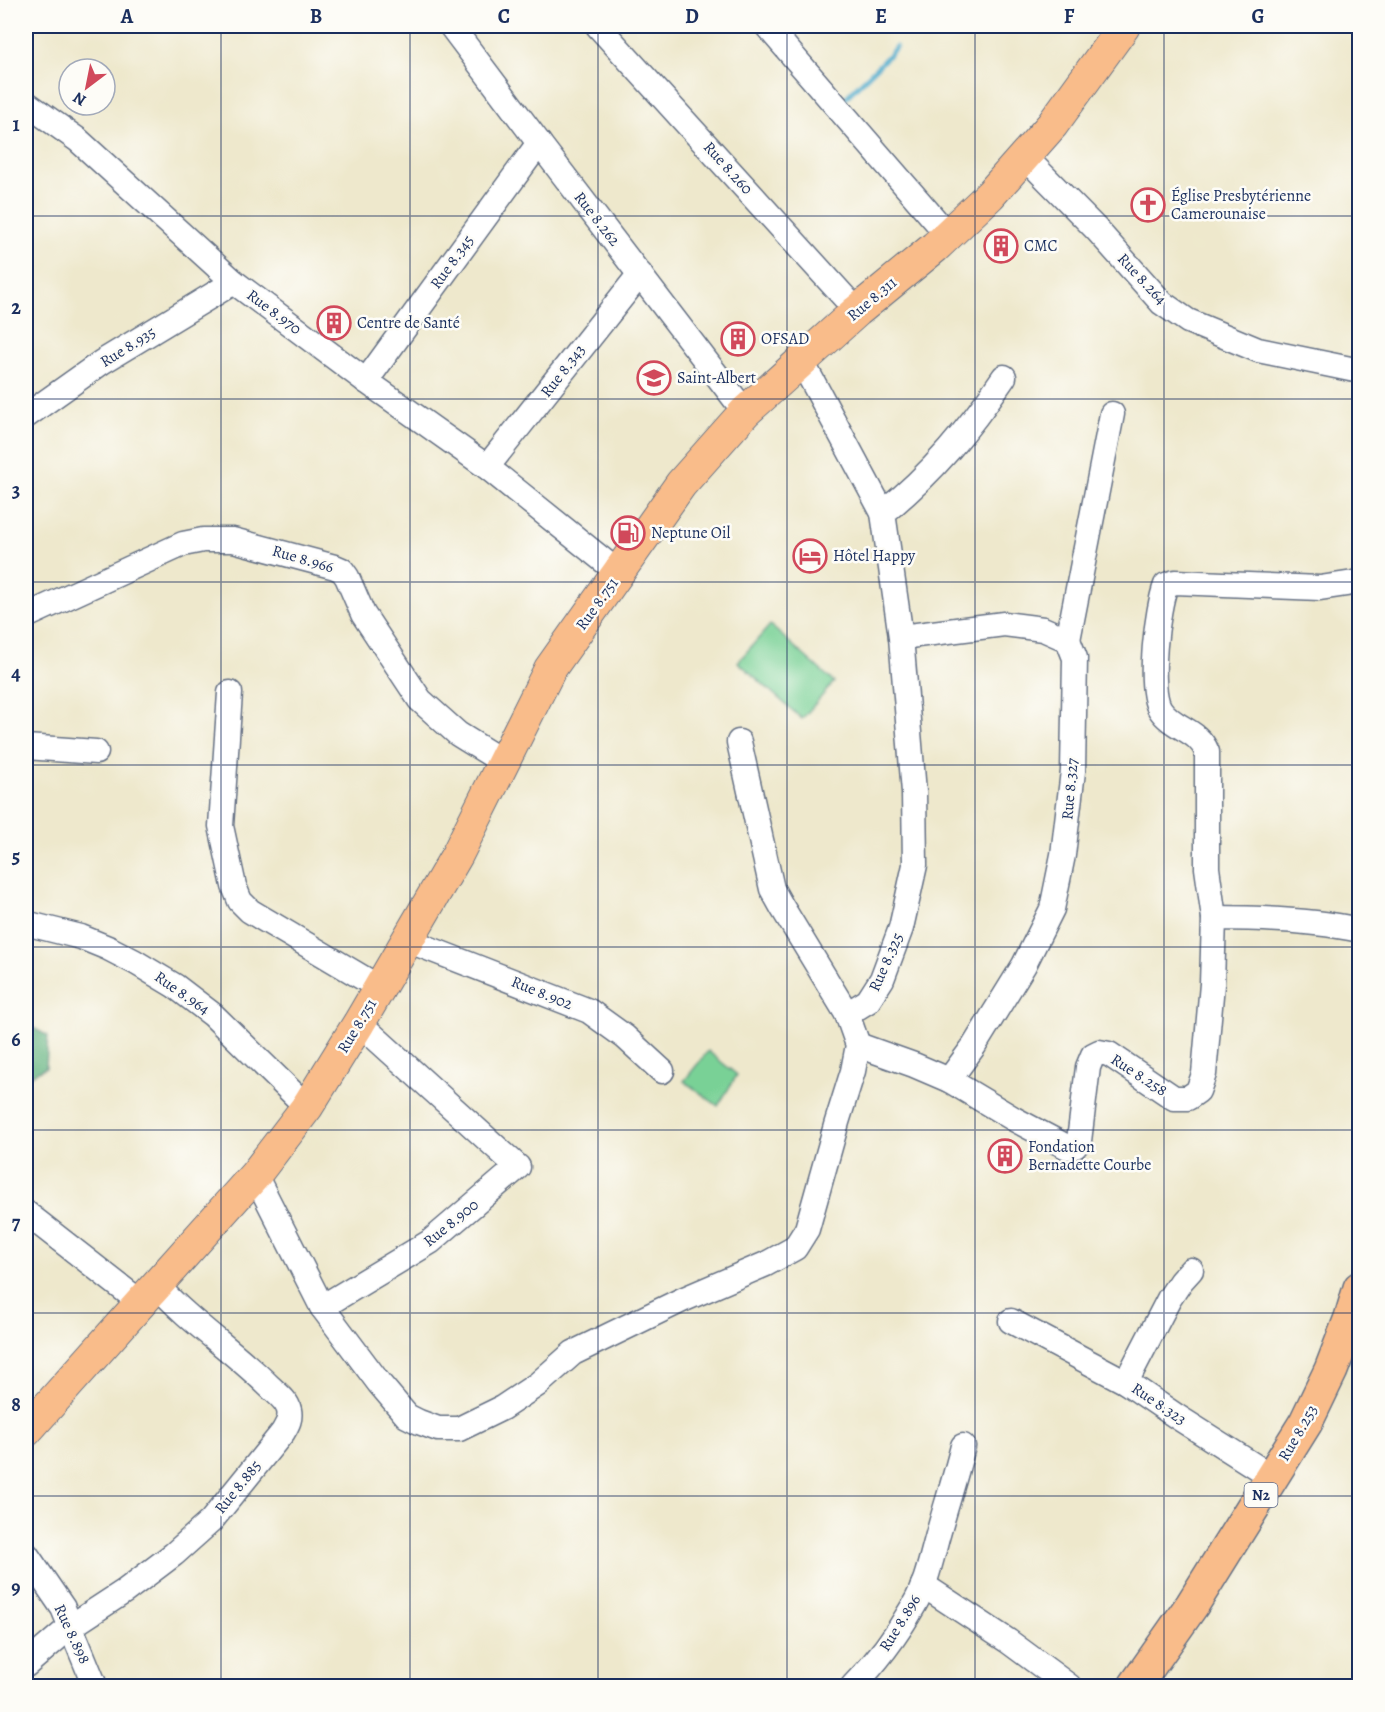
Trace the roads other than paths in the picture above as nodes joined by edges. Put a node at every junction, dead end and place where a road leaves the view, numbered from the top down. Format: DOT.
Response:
graph roads {
  1 [pos="451,26"];
  2 [pos="600,26"];
  3 [pos="767,26"];
  4 [pos="1124,26"];
  5 [pos="26,103"];
  6 [pos="539,143"];
  7 [pos="1025,157"];
  8 [pos="948,235"];
  9 [pos="640,274"];
  10 [pos="234,282"];
  11 [pos="857,311"];
  12 [pos="801,360"];
  13 [pos="1359,371"];
  14 [pos="1004,377"];
  15 [pos="366,381"];
  16 [pos="745,412"];
  17 [pos="1112,414"];
  18 [pos="26,416"];
  19 [pos="487,467"];
  20 [pos="883,513"];
  21 [pos="619,573"];
  22 [pos="1359,582"];
  23 [pos="26,616"];
  24 [pos="901,637"];
  25 [pos="1068,640"];
  26 [pos="230,693"];
  27 [pos="739,742"];
  28 [pos="26,747"];
  29 [pos="96,752"];
  30 [pos="503,762"];
  31 [pos="1214,918"];
  32 [pos="28,924"];
  33 [pos="1359,930"];
  34 [pos="407,940"];
  35 [pos="380,988"];
  36 [pos="847,1014"];
  37 [pos="359,1023"];
  38 [pos="858,1045"];
  39 [pos="662,1071"];
  40 [pos="949,1080"];
  41 [pos="307,1107"];
  42 [pos="255,1175"];
  43 [pos="26,1213"];
  44 [pos="1191,1270"];
  45 [pos="1359,1288"];
  46 [pos="148,1293"];
  47 [pos="322,1307"];
  48 [pos="1011,1322"];
  49 [pos="1126,1382"];
  50 [pos="26,1431"];
  51 [pos="963,1446"];
  52 [pos="1272,1477"];
  53 [pos="26,1554"];
  54 [pos="923,1585"];
  55 [pos="70,1627"];
  56 [pos="26,1665"];
  57 [pos="95,1686"];
  58 [pos="853,1686"];
  59 [pos="1069,1686"];
  60 [pos="1135,1686"];
  1 -- 6 [label="street, Rue 8.262"];
  2 -- 11 [label="street, Rue 8.260"];
  3 -- 8 [label="street"];
  4 -- 7 [label="main road, Rue 8.311"];
  5 -- 10 [label="street, Rue 8.970"];
  6 -- 9 [label="street, Rue 8.262"];
  6 -- 15 [label="street, Rue 8.345"];
  7 -- 8 [label="main road, Rue 8.311"];
  7 -- 13 [label="street, Rue 8.264"];
  8 -- 11 [label="main road, Rue 8.311"];
  9 -- 16 [label="street, Rue 8.262"];
  9 -- 19 [label="street, Rue 8.343"];
  10 -- 15 [label="street, Rue 8.970"];
  10 -- 18 [label="street, Rue 8.935"];
  11 -- 12 [label="main road, Rue 8.311"];
  12 -- 16 [label="main road, Rue 8.311"];
  12 -- 20 [label="street, Rue 8.325"];
  14 -- 20 [label="street"];
  15 -- 19 [label="street, Rue 8.970"];
  16 -- 21 [label="main road, Rue 8.311"];
  17 -- 25 [label="street"];
  19 -- 21 [label="street, Rue 8.970"];
  20 -- 24 [label="street, Rue 8.325"];
  21 -- 30 [label="main road, Rue 8.751"];
  22 -- 31 [label="street"];
  23 -- 30 [label="street, Rue 8.966"];
  24 -- 25 [label="street"];
  24 -- 36 [label="street, Rue 8.325"];
  25 -- 40 [label="street, Rue 8.327"];
  26 -- 35 [label="street"];
  27 -- 36 [label="street"];
  28 -- 29 [label="street"];
  30 -- 34 [label="main road, Rue 8.751"];
  31 -- 33 [label="street"];
  31 -- 40 [label="street, Rue 8.258"];
  32 -- 41 [label="street, Rue 8.964"];
  34 -- 35 [label="main road, Rue 8.751"];
  34 -- 39 [label="street, Rue 8.902"];
  35 -- 37 [label="main road, Rue 8.751"];
  36 -- 38 [label="street"];
  37 -- 41 [label="main road, Rue 8.751"];
  37 -- 47 [label="street, Rue 8.900"];
  38 -- 40 [label="street, Rue 8.258"];
  38 -- 47 [label="street"];
  41 -- 42 [label="main road, Rue 8.751"];
  42 -- 46 [label="main road, Rue 8.751"];
  42 -- 47 [label="street"];
  43 -- 46 [label="street, Rue 8.885"];
  44 -- 49 [label="street, Rue 8.323"];
  45 -- 52 [label="highway, Rue 8.253 / N2"];
  46 -- 50 [label="main road, Rue 8.751"];
  46 -- 55 [label="street, Rue 8.885"];
  48 -- 49 [label="street"];
  49 -- 52 [label="street, Rue 8.323"];
  51 -- 54 [label="street, Rue 8.896"];
  52 -- 60 [label="highway, Rue 8.253 / N2"];
  53 -- 55 [label="street, Rue 8.898"];
  54 -- 58 [label="street, Rue 8.896"];
  54 -- 59 [label="street"];
  55 -- 56 [label="street, Rue 8.885"];
  55 -- 57 [label="street, Rue 8.898"];
}
